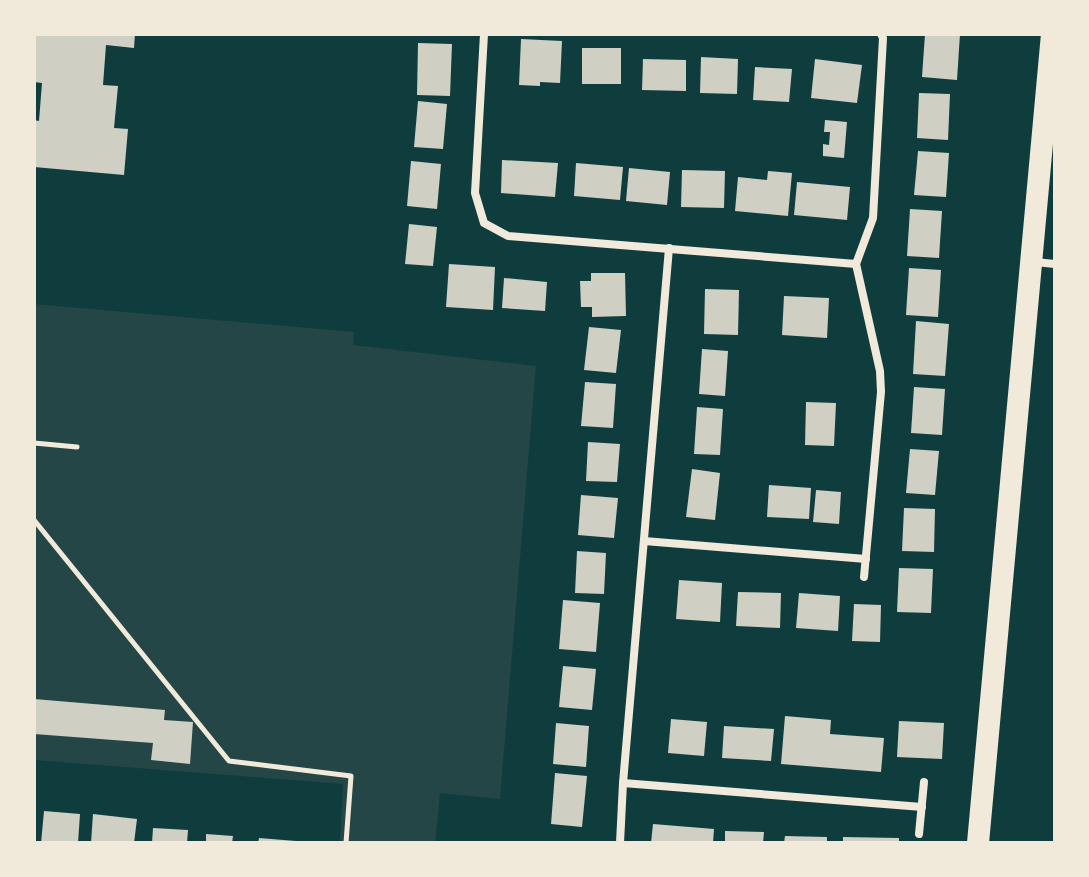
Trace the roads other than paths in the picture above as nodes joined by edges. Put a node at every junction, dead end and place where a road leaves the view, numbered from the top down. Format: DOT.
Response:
graph roads {
  1 [pos="484,34"];
  2 [pos="881,34"];
  3 [pos="1052,34"];
  4 [pos="669,248"];
  5 [pos="1030,262"];
  6 [pos="856,264"];
  7 [pos="1055,264"];
  8 [pos="644,541"];
  9 [pos="866,559"];
  10 [pos="864,577"];
  11 [pos="924,782"];
  12 [pos="623,783"];
  13 [pos="922,807"];
  14 [pos="919,834"];
  15 [pos="620,843"];
  16 [pos="978,843"];
  1 -- 4 [label="street"];
  2 -- 6 [label="street"];
  3 -- 5 [label="highway"];
  4 -- 6 [label="street"];
  4 -- 8 [label="street"];
  5 -- 7 [label="street"];
  5 -- 16 [label="highway"];
  6 -- 9 [label="street"];
  8 -- 9 [label="street"];
  8 -- 12 [label="street"];
  9 -- 10 [label="street"];
  11 -- 13 [label="street"];
  12 -- 13 [label="street"];
  12 -- 15 [label="street"];
  13 -- 14 [label="street"];
}
